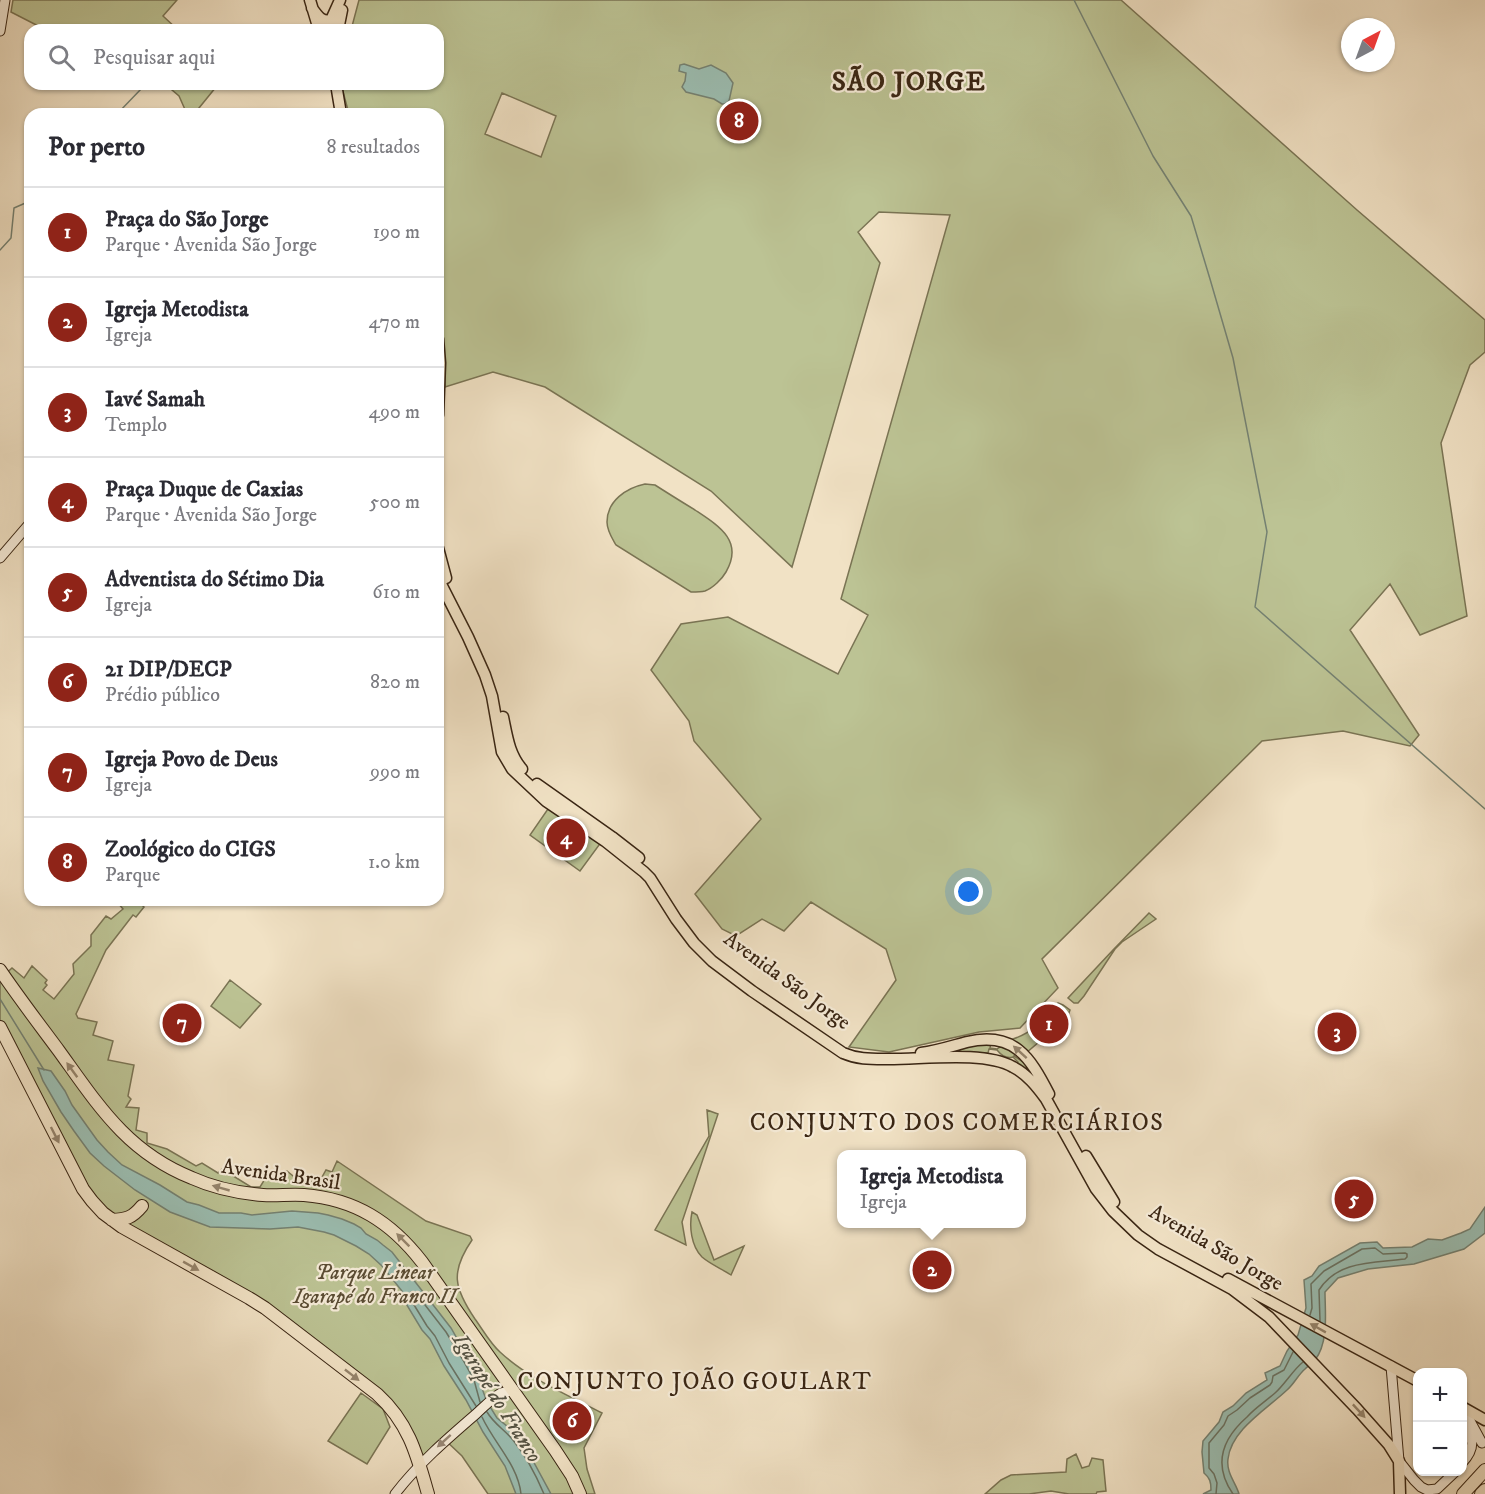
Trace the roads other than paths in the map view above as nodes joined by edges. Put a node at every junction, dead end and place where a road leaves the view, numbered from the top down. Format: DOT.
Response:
graph roads {
  1 [pos="5,0"];
  2 [pos="340,0"];
  3 [pos="345,0"];
  4 [pos="311,4"];
  5 [pos="317,24"];
  6 [pos="339,24"];
  7 [pos="0,31"];
  8 [pos="331,90"];
  9 [pos="337,90"];
  10 [pos="333,108"];
  11 [pos="340,108"];
  12 [pos="24,530"];
  13 [pos="0,558"];
  14 [pos="444,570"];
  15 [pos="444,590"];
  16 [pos="0,970"];
  17 [pos="0,1027"];
  18 [pos="142,1206"];
  19 [pos="112,1220"];
  20 [pos="1391,1366"];
  21 [pos="1413,1378"];
  22 [pos="515,1392"];
  23 [pos="1467,1410"];
  24 [pos="1467,1417"];
  25 [pos="1485,1420"];
  26 [pos="1467,1428"];
  27 [pos="1482,1443"];
  28 [pos="1467,1458"];
  29 [pos="1399,1461"];
  30 [pos="420,1465"];
  31 [pos="1485,1470"];
  32 [pos="1451,1476"];
  33 [pos="1485,1490"];
  34 [pos="1461,1491"];
  35 [pos="1401,1492"];
  36 [pos="395,1494"];
  37 [pos="428,1494"];
  38 [pos="580,1494"];
  39 [pos="1481,1494"];
  1 -- 7 [label="street"];
  2 -- 4 [label="main road"];
  3 -- 6 [label="main road"];
  4 -- 5 [label="main road"];
  8 -- 10 [label="main road"];
  9 -- 11 [label="main road"];
  12 -- 13 [label="street"];
  20 -- 14 [label="main road, Avenida São Jorge, one-way"];
  15 -- 29 [label="main road, Avenida São Jorge, one-way"];
  22 -- 16 [label="highway, Avenida Brasil, one-way"];
  17 -- 19 [label="highway, one-way"];
  18 -- 19 [label="highway"];
  19 -- 30 [label="highway, one-way"];
  20 -- 21 [label="main road, Avenida São Jorge"];
  20 -- 29 [label="street"];
  22 -- 30 [label="street, one-way"];
  22 -- 38 [label="highway, Avenida Brasil"];
  23 -- 25 [label="main road"];
  24 -- 27 [label="street"];
  26 -- 28 [label="street"];
  29 -- 32 [label="street"];
  29 -- 35 [label="main road"];
  30 -- 36 [label="street"];
  30 -- 37 [label="highway"];
  31 -- 34 [label="highway"];
  33 -- 39 [label="highway"];
}
